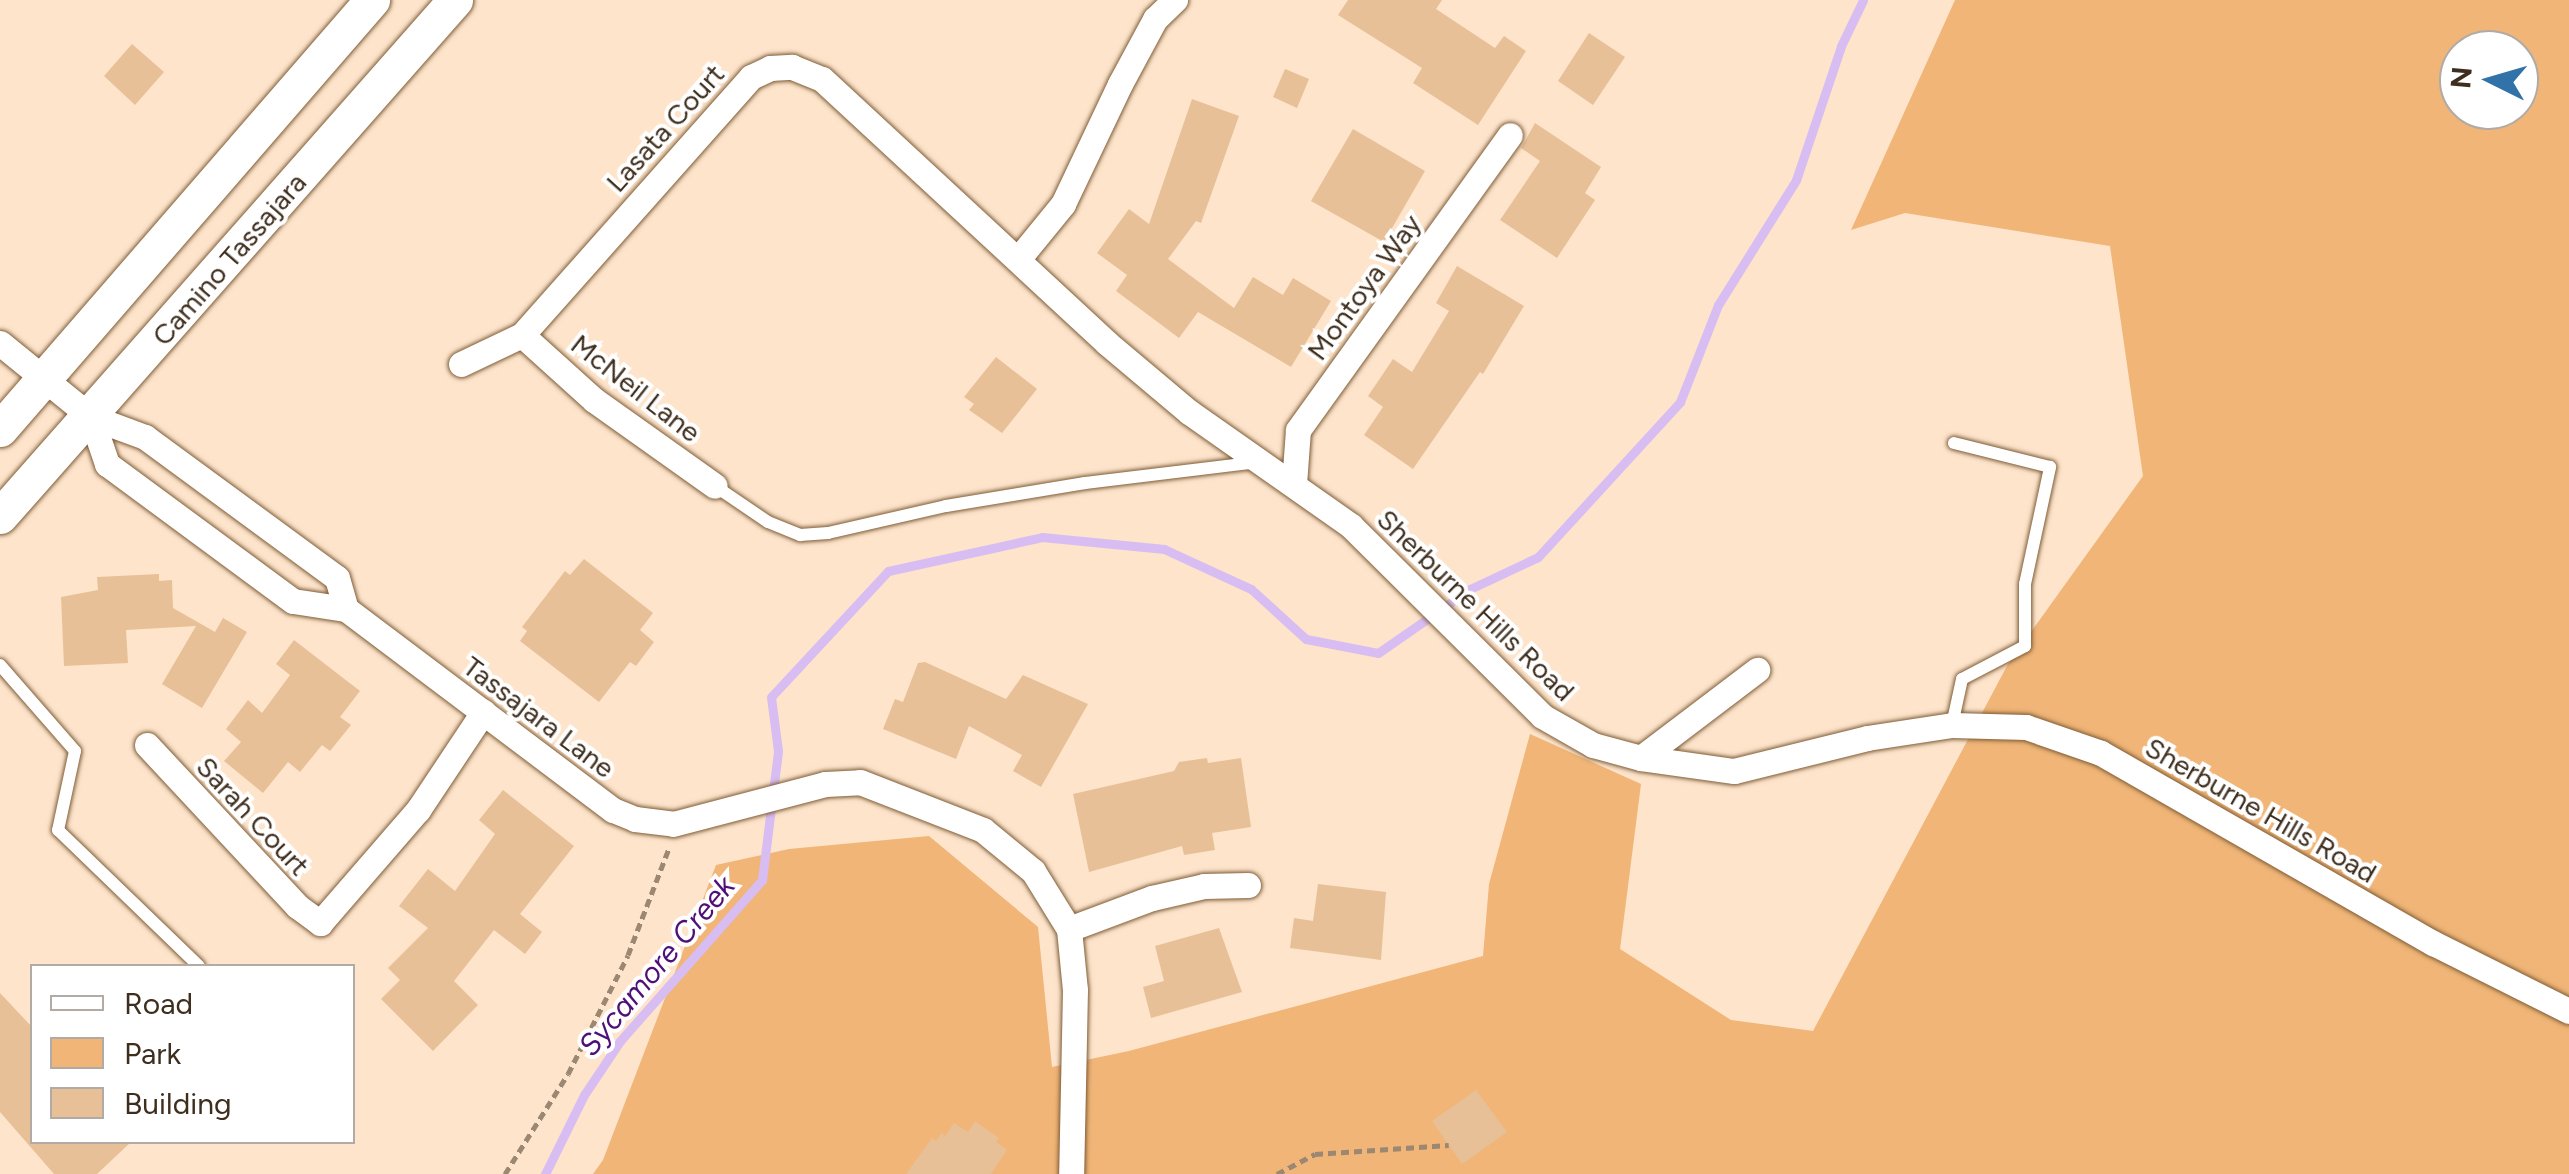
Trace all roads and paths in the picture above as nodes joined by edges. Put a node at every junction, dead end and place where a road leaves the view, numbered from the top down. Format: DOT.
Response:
graph roads {
  1 [pos="372,0"];
  2 [pos="455,0"];
  3 [pos="1175,0"];
  4 [pos="1510,135"];
  5 [pos="1019,258"];
  6 [pos="522,336"];
  7 [pos="0,343"];
  8 [pos="461,364"];
  9 [pos="43,379"];
  10 [pos="91,417"];
  11 [pos="0,430"];
  12 [pos="1954,443"];
  13 [pos="1262,461"];
  14 [pos="1294,484"];
  15 [pos="715,486"];
  16 [pos="0,516"];
  17 [pos="346,609"];
  18 [pos="0,665"];
  19 [pos="1757,670"];
  20 [pos="484,712"];
  21 [pos="1952,724"];
  22 [pos="147,745"];
  23 [pos="1640,758"];
  24 [pos="684,822"];
  25 [pos="1248,884"];
  26 [pos="1069,929"];
  27 [pos="197,964"];
  28 [pos="2569,1011"];
  29 [pos="1448,1145"];
  30 [pos="505,1174"];
  31 [pos="1070,1174"];
  32 [pos="1276,1174"];
  1 -- 9 [label="main road"];
  2 -- 10 [label="main road, Camino Tassajara"];
  3 -- 5 [label="street"];
  4 -- 14 [label="street, Montoya Way"];
  5 -- 6 [label="street, Lasata Court"];
  5 -- 13 [label="street, Sherburne Hills Road"];
  6 -- 8 [label="street, Lasata Court"];
  6 -- 15 [label="street, McNeil Lane"];
  7 -- 9 [label="street, Tassajara Lane"];
  9 -- 10 [label="street, Tassajara Lane"];
  9 -- 11 [label="main road"];
  10 -- 16 [label="main road, Camino Tassajara"];
  10 -- 17 [label="street, Tassajara Lane"];
  10 -- 17 [label="street, Tassajara Lane"];
  12 -- 21 [label="lane"];
  13 -- 14 [label="street, Sherburne Hills Road"];
  13 -- 15 [label="lane"];
  14 -- 23 [label="street, Sherburne Hills Road"];
  17 -- 20 [label="street, Tassajara Lane"];
  18 -- 27 [label="lane"];
  19 -- 23 [label="street"];
  20 -- 22 [label="street, Sarah Court"];
  20 -- 24 [label="street, Tassajara Lane"];
  21 -- 23 [label="street, Sherburne Hills Road"];
  21 -- 28 [label="street, Sherburne Hills Road"];
  24 -- 26 [label="street, Tassajara Lane"];
  24 -- 30 [label="path"];
  25 -- 26 [label="street"];
  26 -- 31 [label="street, Tassajara Lane"];
  29 -- 32 [label="path"];
}
